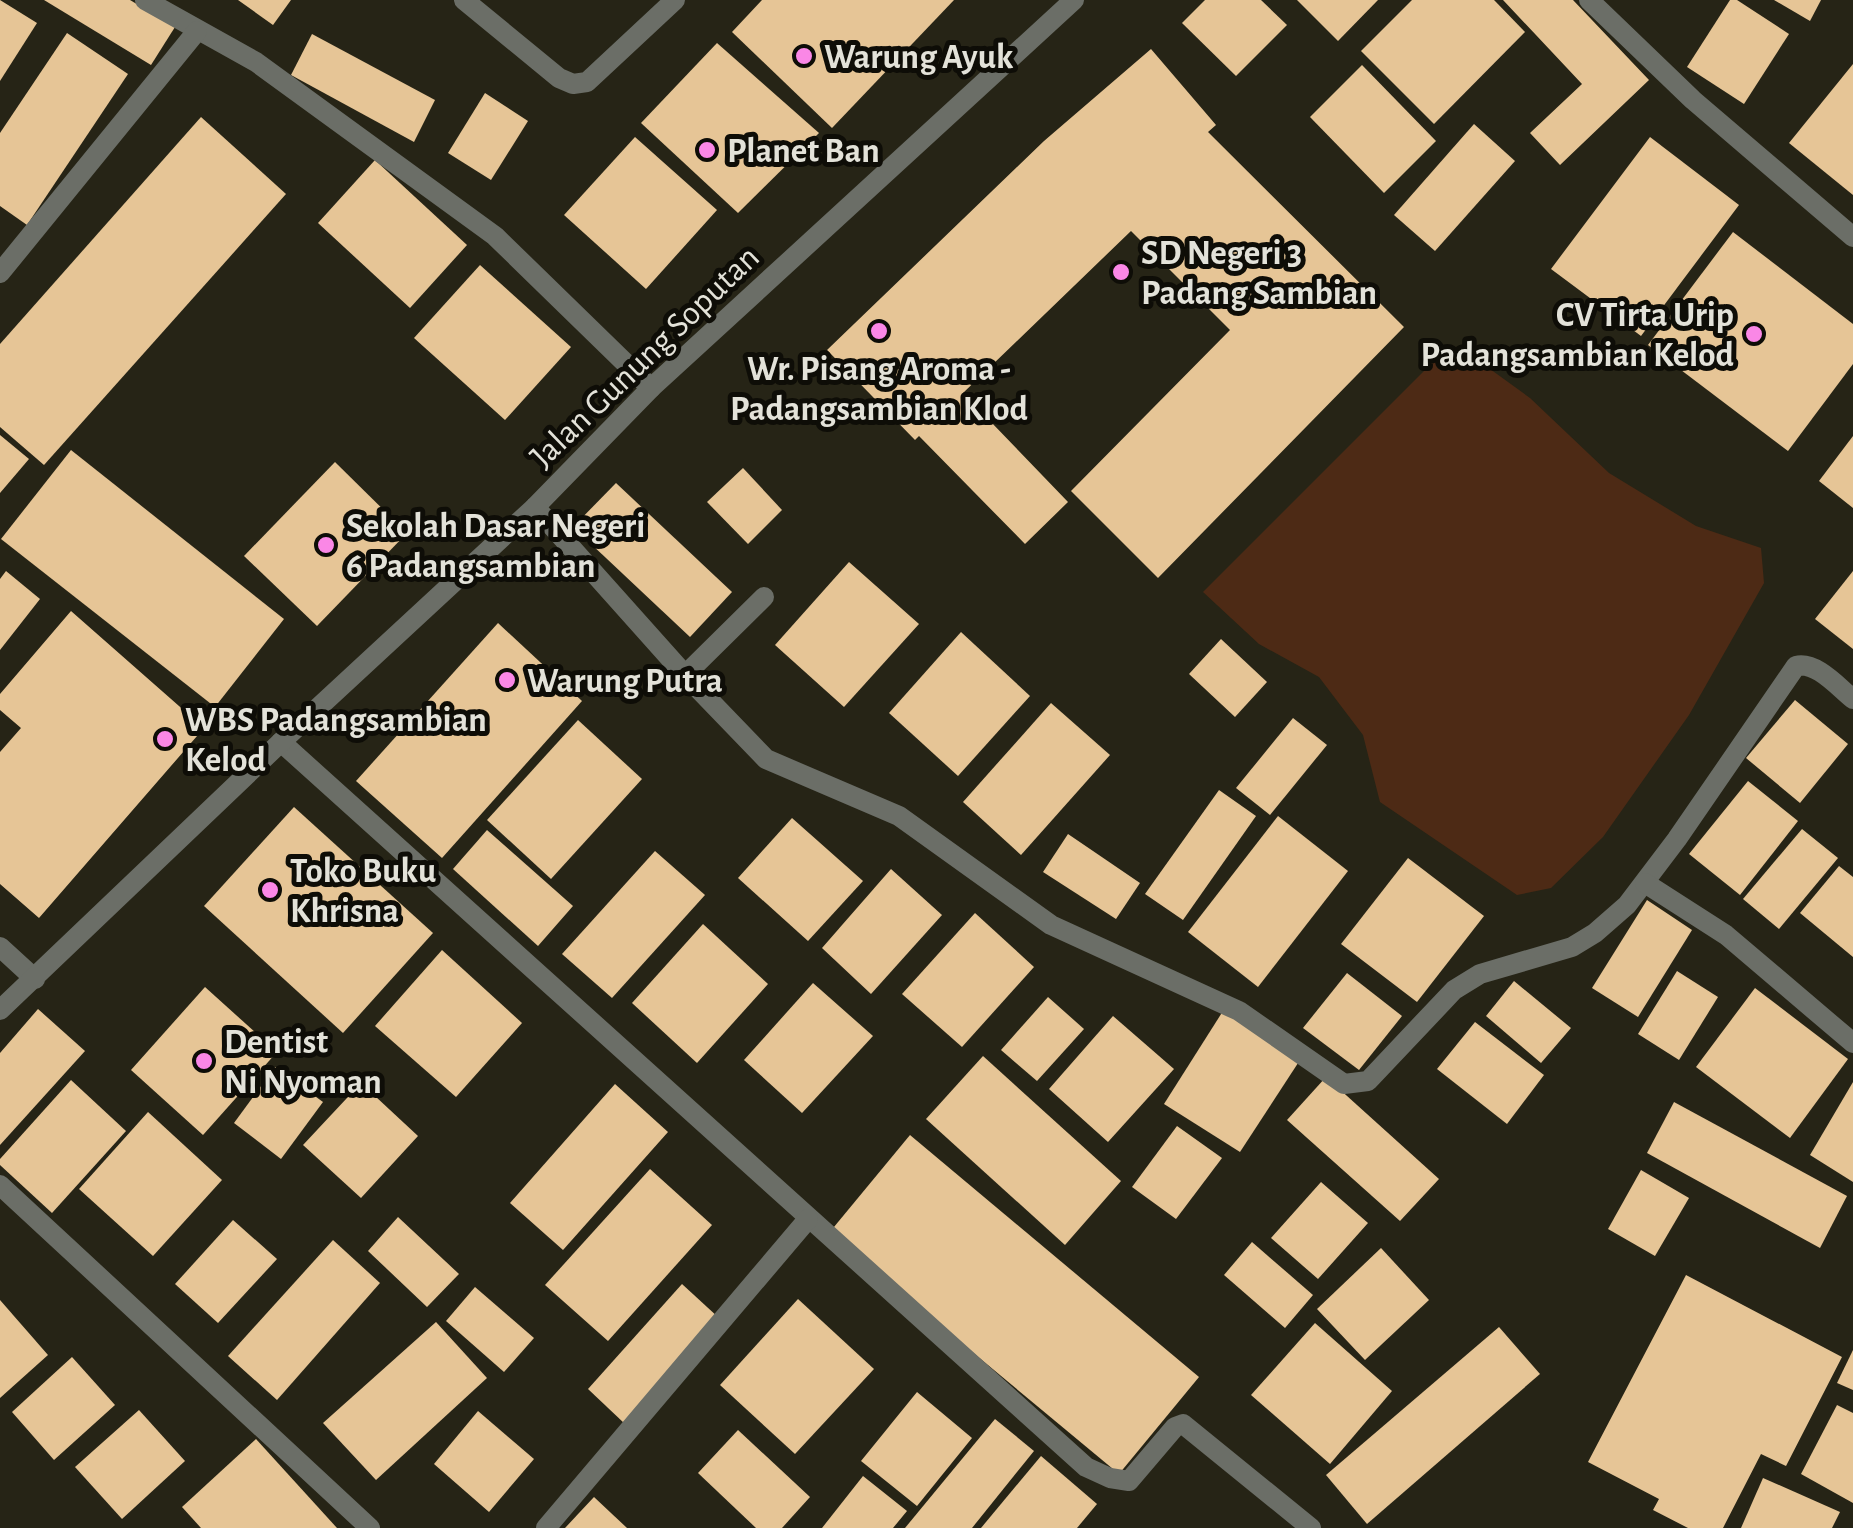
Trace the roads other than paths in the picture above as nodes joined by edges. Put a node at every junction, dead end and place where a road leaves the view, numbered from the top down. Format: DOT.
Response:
graph roads {
  1 [pos="145,0"];
  2 [pos="464,0"];
  3 [pos="675,0"];
  4 [pos="1074,0"];
  5 [pos="1589,0"];
  6 [pos="197,31"];
  7 [pos="1853,237"];
  8 [pos="0,273"];
  9 [pos="651,388"];
  10 [pos="535,508"];
  11 [pos="764,597"];
  12 [pos="685,675"];
  13 [pos="1853,699"];
  14 [pos="281,742"];
  15 [pos="1645,883"];
  16 [pos="0,947"];
  17 [pos="35,979"];
  18 [pos="0,1010"];
  19 [pos="1853,1043"];
  20 [pos="0,1185"];
  21 [pos="808,1220"];
  22 [pos="370,1528"];
  23 [pos="546,1528"];
  24 [pos="1311,1528"];
  1 -- 6 [label="street"];
  2 -- 3 [label="street"];
  4 -- 9 [label="street, Jalan Gunung Soputan"];
  5 -- 7 [label="street"];
  6 -- 8 [label="street"];
  6 -- 9 [label="street"];
  9 -- 10 [label="street, Jalan Gunung Soputan"];
  10 -- 12 [label="street"];
  10 -- 14 [label="street, Jalan Gunung Soputan"];
  11 -- 12 [label="street"];
  12 -- 15 [label="street"];
  13 -- 15 [label="street"];
  14 -- 17 [label="street, Jalan Gunung Soputan"];
  14 -- 21 [label="street"];
  15 -- 19 [label="street"];
  16 -- 17 [label="street"];
  17 -- 18 [label="street, Jalan Gunung Soputan"];
  20 -- 22 [label="street"];
  21 -- 23 [label="street"];
  21 -- 24 [label="street"];
}
